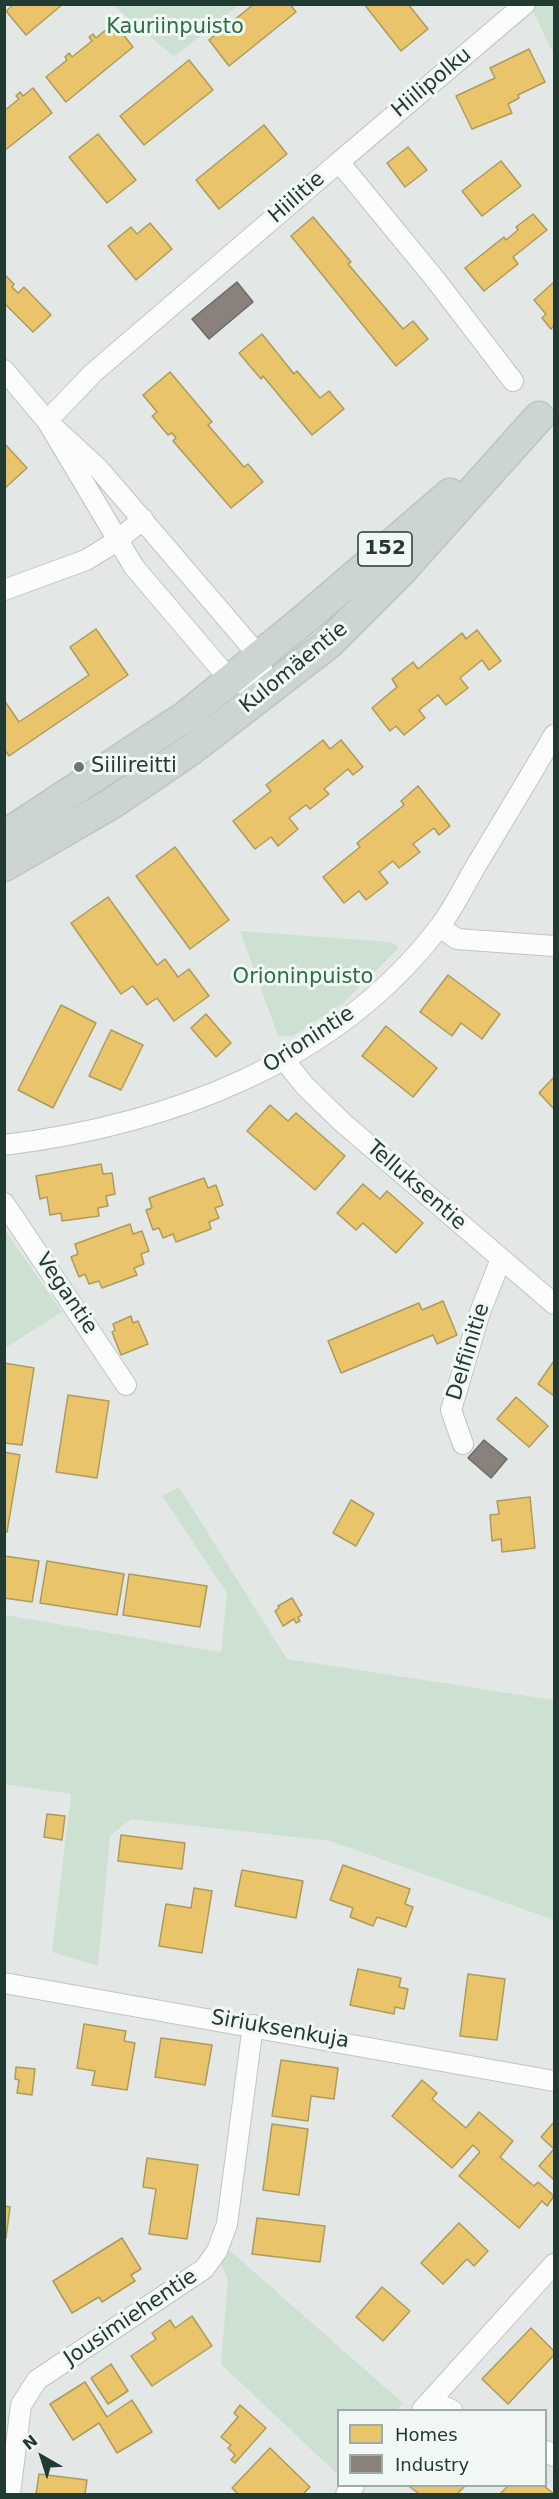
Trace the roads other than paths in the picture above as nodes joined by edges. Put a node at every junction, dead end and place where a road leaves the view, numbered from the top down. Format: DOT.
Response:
graph roads {
  1 [pos="525,4"];
  2 [pos="339,162"];
  3 [pos="4,370"];
  4 [pos="513,381"];
  5 [pos="547,410"];
  6 [pos="47,421"];
  7 [pos="143,519"];
  8 [pos="117,541"];
  9 [pos="4,590"];
  10 [pos="259,656"];
  11 [pos="230,680"];
  12 [pos="267,691"];
  13 [pos="555,735"];
  14 [pos="4,836"];
  15 [pos="4,866"];
  16 [pos="440,927"];
  17 [pos="555,946"];
  18 [pos="285,1061"];
  19 [pos="4,1145"];
  20 [pos="4,1203"];
  21 [pos="501,1259"];
  22 [pos="555,1304"];
  23 [pos="126,1385"];
  24 [pos="463,1444"];
  25 [pos="4,1983"];
  26 [pos="253,2025"];
  27 [pos="555,2080"];
  28 [pos="555,2264"];
  29 [pos="426,2406"];
  30 [pos="446,2409"];
  31 [pos="9,2459"];
  32 [pos="10,2494"];
  1 -- 2 [label="street, Hiilipolku"];
  2 -- 4 [label="street, Hiilitie"];
  2 -- 6 [label="street, Hiilitie"];
  3 -- 6 [label="street"];
  5 -- 10 [label="main road, Kulomäentie / 152"];
  5 -- 12 [label="main road, Kulomäentie / 152"];
  6 -- 7 [label="street"];
  6 -- 8 [label="street"];
  7 -- 8 [label="street"];
  7 -- 10 [label="street"];
  8 -- 9 [label="street"];
  8 -- 11 [label="street"];
  10 -- 11 [label="main road, Kulomäentie / 152"];
  10 -- 12 [label="street"];
  11 -- 12 [label="street"];
  11 -- 14 [label="main road, Kulomäentie / 152"];
  12 -- 15 [label="main road, Kulomäentie / 152"];
  13 -- 16 [label="street, Orionintie"];
  16 -- 17 [label="street"];
  16 -- 18 [label="street, Orionintie"];
  18 -- 19 [label="street, Orionintie"];
  18 -- 21 [label="street, Telluksentie"];
  20 -- 23 [label="street, Vegantie"];
  21 -- 22 [label="street, Telluksentie"];
  21 -- 24 [label="street, Delfiinitie"];
  25 -- 26 [label="street, Siriuksenkuja"];
  26 -- 27 [label="street, Siriuksenkuja"];
  26 -- 31 [label="street, Jousimiehentie"];
  28 -- 29 [label="street"];
  29 -- 30 [label="street"];
  31 -- 32 [label="street, Jousimiehentie"];
}
